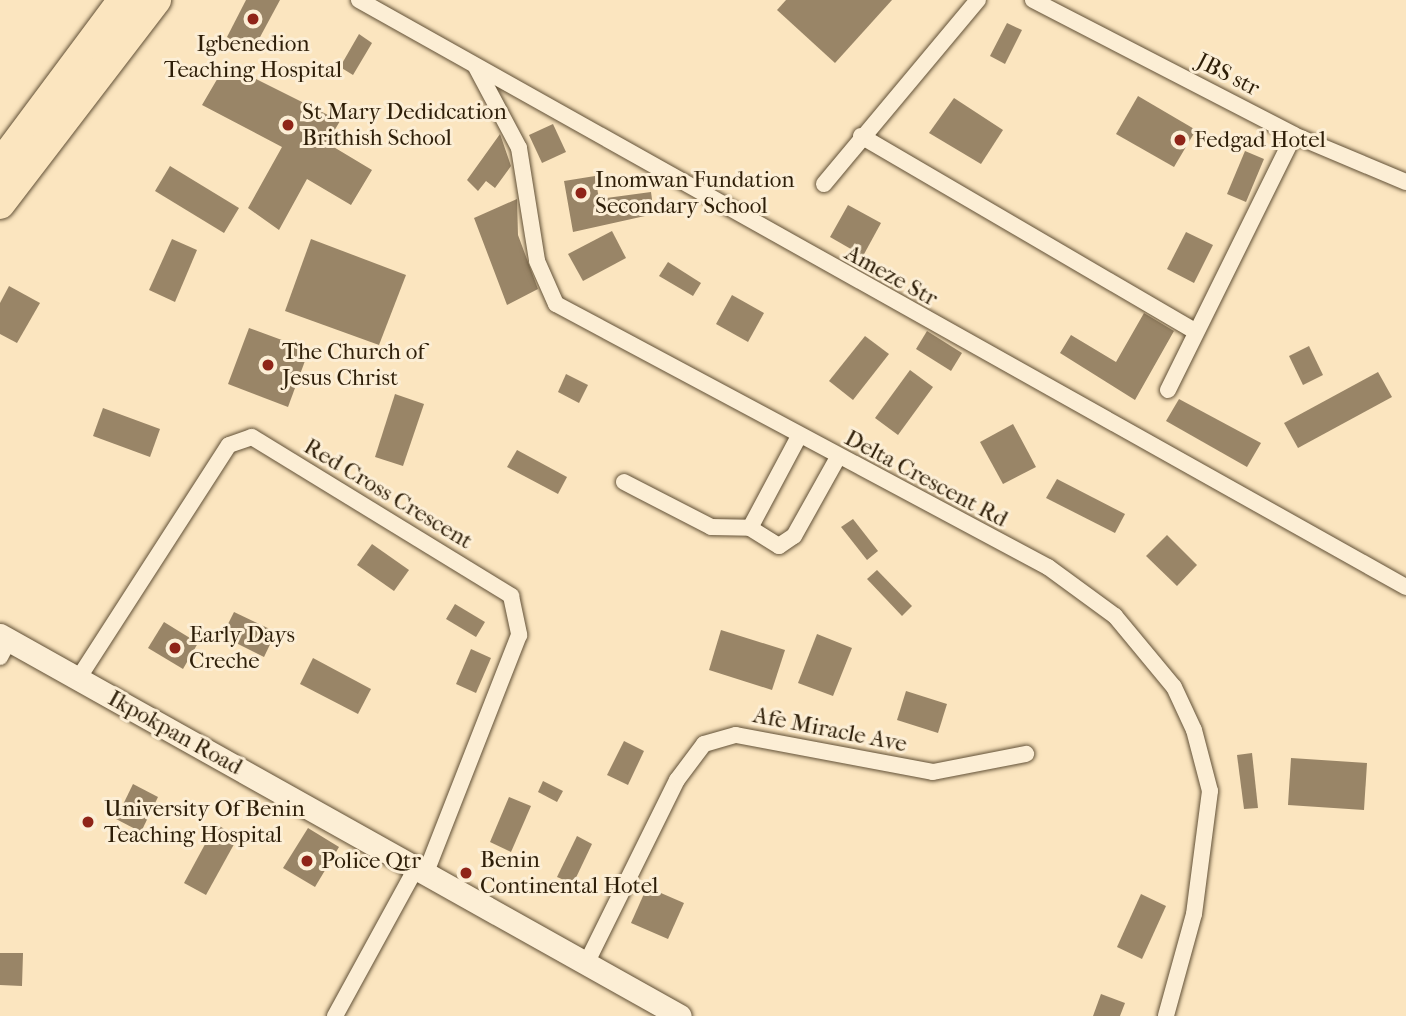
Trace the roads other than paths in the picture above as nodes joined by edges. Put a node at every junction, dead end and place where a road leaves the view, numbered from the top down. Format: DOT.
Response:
graph roads {
  1 [pos="123,0"];
  2 [pos="156,0"];
  3 [pos="359,0"];
  4 [pos="978,0"];
  5 [pos="1033,0"];
  6 [pos="476,66"];
  7 [pos="1294,135"];
  8 [pos="861,136"];
  9 [pos="0,164"];
  10 [pos="1406,181"];
  11 [pos="824,184"];
  12 [pos="0,204"];
  13 [pos="1195,331"];
  14 [pos="1168,390"];
  15 [pos="798,438"];
  16 [pos="837,459"];
  17 [pos="624,482"];
  18 [pos="750,523"];
  19 [pos="1406,587"];
  20 [pos="3,644"];
  21 [pos="78,679"];
  22 [pos="1026,754"];
  23 [pos="422,868"];
  24 [pos="587,962"];
  25 [pos="335,1016"];
  26 [pos="680,1016"];
  27 [pos="1166,1016"];
  1 -- 9 [label="highway"];
  2 -- 12 [label="highway"];
  3 -- 6 [label="street, Ameze Str"];
  4 -- 8 [label="street"];
  5 -- 7 [label="street, JBS str"];
  6 -- 15 [label="street, Delta Crescent Rd"];
  6 -- 19 [label="street, Ameze Str"];
  7 -- 10 [label="street, JBS str"];
  7 -- 13 [label="street"];
  8 -- 11 [label="street"];
  8 -- 13 [label="street"];
  13 -- 14 [label="street"];
  15 -- 16 [label="street, Delta Crescent Rd"];
  15 -- 18 [label="street"];
  16 -- 18 [label="street"];
  16 -- 27 [label="street, Delta Crescent Rd"];
  17 -- 18 [label="street"];
  20 -- 21 [label="street, Ikpokpan Road"];
  21 -- 23 [label="street, Ikpokpan Road"];
  21 -- 23 [label="street, Red Cross Crescent"];
  22 -- 24 [label="street, Afe Miracle Ave"];
  23 -- 24 [label="street, Ikpokpan Road"];
  23 -- 25 [label="street"];
  24 -- 26 [label="street, Ikpokpan Road"];
}
